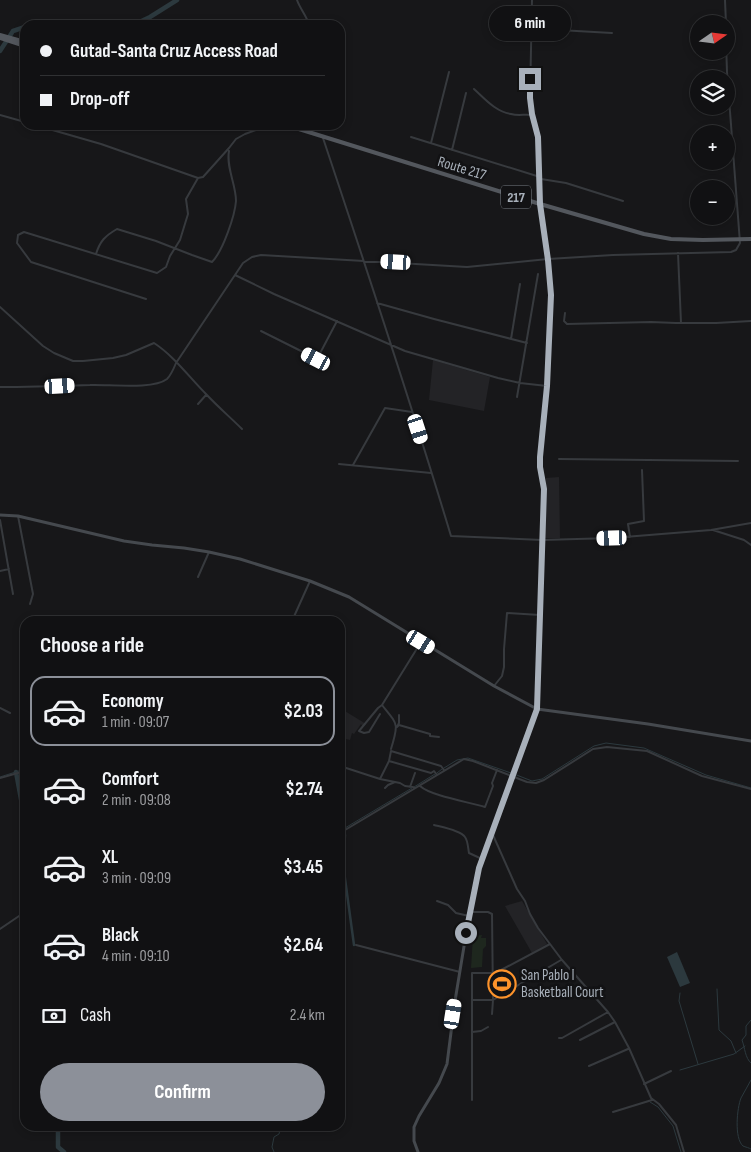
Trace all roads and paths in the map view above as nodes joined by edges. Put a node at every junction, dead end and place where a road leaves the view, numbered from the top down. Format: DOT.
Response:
graph roads {
  1 [pos="297,0"];
  2 [pos="532,0"];
  3 [pos="725,0"];
  4 [pos="726,15"];
  5 [pos="308,20"];
  6 [pos="531,21"];
  7 [pos="612,33"];
  8 [pos="0,36"];
  9 [pos="20,42"];
  10 [pos="727,60"];
  11 [pos="449,72"];
  12 [pos="474,89"];
  13 [pos="466,93"];
  14 [pos="532,114"];
  15 [pos="0,115"];
  16 [pos="20,121"];
  17 [pos="52,130"];
  18 [pos="256,130"];
  19 [pos="302,130"];
  20 [pos="322,136"];
  21 [pos="411,137"];
  22 [pos="431,142"];
  23 [pos="452,150"];
  24 [pos="227,154"];
  25 [pos="198,178"];
  26 [pos="540,178"];
  27 [pos="623,201"];
  28 [pos="540,204"];
  29 [pos="739,239"];
  30 [pos="751,239"];
  31 [pos="175,248"];
  32 [pos="678,253"];
  33 [pos="96,254"];
  34 [pos="364,260"];
  35 [pos="548,260"];
  36 [pos="538,274"];
  37 [pos="235,275"];
  38 [pos="520,284"];
  39 [pos="146,299"];
  40 [pos="377,303"];
  41 [pos="0,307"];
  42 [pos="564,313"];
  43 [pos="337,321"];
  44 [pos="751,321"];
  45 [pos="681,322"];
  46 [pos="261,331"];
  47 [pos="511,339"];
  48 [pos="527,343"];
  49 [pos="390,346"];
  50 [pos="176,362"];
  51 [pos="520,383"];
  52 [pos="547,386"];
  53 [pos="0,387"];
  54 [pos="206,394"];
  55 [pos="517,397"];
  56 [pos="198,404"];
  57 [pos="412,412"];
  58 [pos="242,429"];
  59 [pos="559,459"];
  60 [pos="738,461"];
  61 [pos="339,464"];
  62 [pos="353,465"];
  63 [pos="642,470"];
  64 [pos="432,473"];
  65 [pos="0,515"];
  66 [pos="18,516"];
  67 [pos="0,520"];
  68 [pos="751,523"];
  69 [pos="710,530"];
  70 [pos="630,537"];
  71 [pos="542,540"];
  72 [pos="751,545"];
  73 [pos="209,552"];
  74 [pos="9,569"];
  75 [pos="0,571"];
  76 [pos="198,577"];
  77 [pos="310,580"];
  78 [pos="14,594"];
  79 [pos="30,604"];
  80 [pos="540,615"];
  81 [pos="294,616"];
  82 [pos="421,642"];
  83 [pos="494,686"];
  84 [pos="382,705"];
  85 [pos="0,708"];
  86 [pos="537,709"];
  87 [pos="10,713"];
  88 [pos="380,714"];
  89 [pos="399,715"];
  90 [pos="397,727"];
  91 [pos="439,738"];
  92 [pos="751,741"];
  93 [pos="391,748"];
  94 [pos="388,761"];
  95 [pos="345,768"];
  96 [pos="444,770"];
  97 [pos="497,770"];
  98 [pos="20,772"];
  99 [pos="415,773"];
  100 [pos="437,775"];
  101 [pos="513,776"];
  102 [pos="0,778"];
  103 [pos="380,779"];
  104 [pos="395,782"];
  105 [pos="420,786"];
  106 [pos="410,787"];
  107 [pos="385,788"];
  108 [pos="414,789"];
  109 [pos="751,789"];
  110 [pos="434,825"];
  111 [pos="345,830"];
  112 [pos="492,834"];
  113 [pos="482,859"];
  114 [pos="437,901"];
  115 [pos="470,914"];
  116 [pos="20,916"];
  117 [pos="0,930"];
  118 [pos="550,944"];
  119 [pos="356,945"];
  120 [pos="562,960"];
  121 [pos="460,972"];
  122 [pos="492,973"];
  123 [pos="472,1000"];
  124 [pos="493,1000"];
  125 [pos="608,1012"];
  126 [pos="492,1014"];
  127 [pos="615,1022"];
  128 [pos="488,1027"];
  129 [pos="472,1032"];
  130 [pos="559,1038"];
  131 [pos="580,1040"];
  132 [pos="629,1048"];
  133 [pos="589,1066"];
  134 [pos="670,1071"];
  135 [pos="644,1084"];
  136 [pos="472,1100"];
  137 [pos="652,1100"];
  138 [pos="613,1112"];
  139 [pos="418,1152"];
  140 [pos="684,1152"];
  1 -- 5 [label="street"];
  2 -- 6 [label="street"];
  3 -- 4 [label="street"];
  6 -- 7 [label="street"];
  6 -- 14 [label="street"];
  8 -- 9 [label="main road"];
  10 -- 29 [label="street"];
  11 -- 22 [label="street"];
  12 -- 14 [label="street"];
  13 -- 23 [label="street"];
  14 -- 26 [label="street"];
  15 -- 16 [label="street"];
  17 -- 25 [label="street"];
  18 -- 24 [label="street"];
  19 -- 20 [label="main road, Route 217 / 217"];
  20 -- 28 [label="main road, Route 217 / 217"];
  20 -- 34 [label="street"];
  21 -- 22 [label="street"];
  22 -- 23 [label="street"];
  23 -- 26 [label="street"];
  24 -- 25 [label="street"];
  24 -- 31 [label="street"];
  25 -- 31 [label="street"];
  26 -- 27 [label="street"];
  26 -- 28 [label="street"];
  28 -- 29 [label="main road, Route 217 / 217"];
  28 -- 35 [label="main road"];
  29 -- 30 [label="main road, Route 217 / 217"];
  29 -- 32 [label="street"];
  31 -- 33 [label="street"];
  31 -- 33 [label="street"];
  32 -- 35 [label="street"];
  32 -- 45 [label="street"];
  33 -- 39 [label="street"];
  34 -- 35 [label="street"];
  34 -- 37 [label="street"];
  34 -- 40 [label="street"];
  35 -- 52 [label="main road"];
  36 -- 48 [label="street"];
  37 -- 43 [label="street"];
  37 -- 50 [label="street"];
  38 -- 47 [label="street"];
  40 -- 47 [label="street"];
  40 -- 49 [label="street"];
  41 -- 50 [label="street"];
  42 -- 45 [label="street"];
  43 -- 46 [label="street"];
  43 -- 49 [label="street"];
  44 -- 45 [label="street"];
  47 -- 48 [label="street"];
  48 -- 51 [label="street"];
  49 -- 51 [label="street"];
  49 -- 57 [label="street"];
  50 -- 53 [label="street"];
  50 -- 54 [label="street"];
  51 -- 52 [label="street"];
  51 -- 55 [label="street"];
  52 -- 71 [label="main road"];
  54 -- 56 [label="street"];
  54 -- 58 [label="street"];
  57 -- 62 [label="street"];
  57 -- 64 [label="street"];
  59 -- 60 [label="street"];
  61 -- 62 [label="street"];
  62 -- 64 [label="street"];
  63 -- 70 [label="street"];
  64 -- 71 [label="street"];
  65 -- 66 [label="main road"];
  66 -- 73 [label="main road"];
  66 -- 79 [label="street"];
  67 -- 74 [label="street"];
  68 -- 69 [label="street"];
  69 -- 70 [label="street"];
  69 -- 72 [label="street"];
  70 -- 71 [label="street"];
  71 -- 80 [label="main road"];
  73 -- 76 [label="street"];
  73 -- 77 [label="main road"];
  74 -- 75 [label="street"];
  74 -- 78 [label="street"];
  77 -- 81 [label="street"];
  77 -- 82 [label="main road"];
  80 -- 83 [label="street"];
  80 -- 86 [label="main road"];
  82 -- 83 [label="main road"];
  82 -- 84 [label="street"];
  83 -- 86 [label="main road"];
  84 -- 88 [label="street"];
  84 -- 90 [label="street"];
  85 -- 87 [label="street"];
  86 -- 92 [label="main road"];
  86 -- 101 [label="main road"];
  89 -- 90 [label="street"];
  90 -- 91 [label="street"];
  90 -- 93 [label="street"];
  94 -- 96 [label="street"];
  94 -- 100 [label="street"];
  94 -- 103 [label="street"];
  95 -- 103 [label="street"];
  96 -- 97 [label="street"];
  96 -- 100 [label="street"];
  97 -- 101 [label="street"];
  97 -- 105 [label="street"];
  98 -- 102 [label="street"];
  99 -- 106 [label="street"];
  100 -- 105 [label="street"];
  101 -- 109 [label="street"];
  101 -- 112 [label="main road"];
  103 -- 104 [label="street"];
  104 -- 106 [label="street"];
  104 -- 107 [label="street"];
  105 -- 108 [label="street"];
  106 -- 108 [label="street"];
  108 -- 111 [label="street"];
  110 -- 113 [label="street"];
  112 -- 113 [label="main road"];
  112 -- 118 [label="street"];
  113 -- 115 [label="main road"];
  114 -- 115 [label="street"];
  115 -- 121 [label="main road"];
  115 -- 122 [label="street"];
  116 -- 117 [label="street"];
  118 -- 120 [label="street"];
  118 -- 122 [label="street"];
  119 -- 121 [label="street"];
  120 -- 124 [label="street"];
  120 -- 125 [label="street"];
  121 -- 139 [label="main road"];
  122 -- 123 [label="street"];
  122 -- 124 [label="street"];
  123 -- 124 [label="street"];
  123 -- 129 [label="street"];
  124 -- 126 [label="street"];
  125 -- 127 [label="street"];
  125 -- 130 [label="street"];
  127 -- 131 [label="street"];
  127 -- 132 [label="street"];
  128 -- 129 [label="street"];
  129 -- 136 [label="street"];
  132 -- 133 [label="street"];
  132 -- 135 [label="street"];
  134 -- 135 [label="street"];
  135 -- 137 [label="street"];
  137 -- 138 [label="street"];
  137 -- 140 [label="street"];
}
